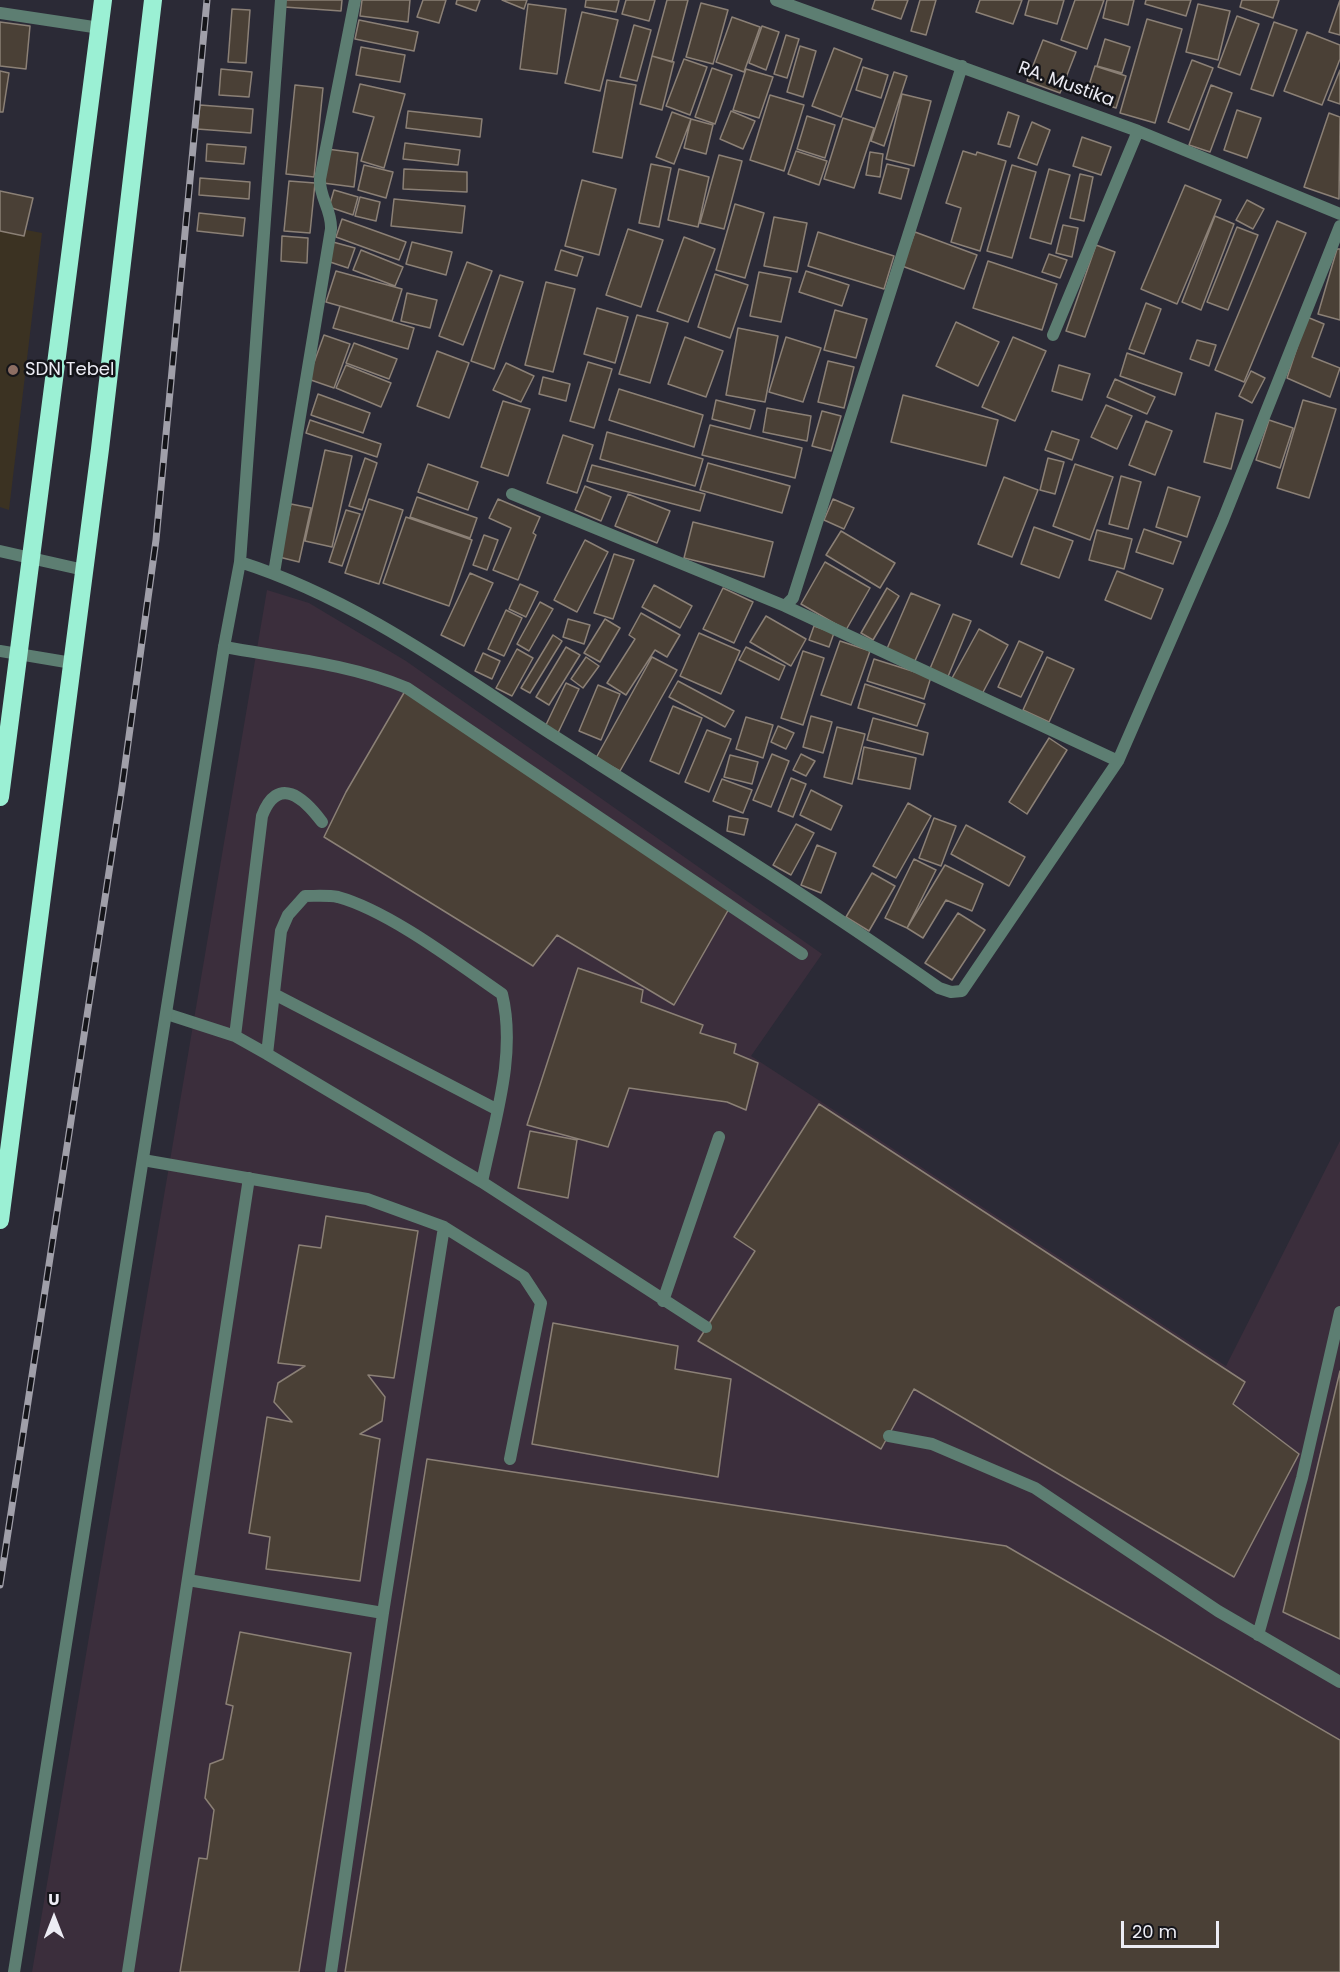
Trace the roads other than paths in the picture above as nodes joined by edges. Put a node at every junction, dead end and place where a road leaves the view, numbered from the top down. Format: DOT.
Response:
graph roads {
  1 [pos="103,0"];
  2 [pos="153,0"];
  3 [pos="280,0"];
  4 [pos="355,0"];
  5 [pos="776,0"];
  6 [pos="807,5"];
  7 [pos="0,13"];
  8 [pos="100,28"];
  9 [pos="962,66"];
  10 [pos="1137,131"];
  11 [pos="1340,214"];
  12 [pos="1340,226"];
  13 [pos="1053,335"];
  14 [pos="512,494"];
  15 [pos="0,551"];
  16 [pos="33,560"];
  17 [pos="240,562"];
  18 [pos="84,570"];
  19 [pos="274,573"];
  20 [pos="785,606"];
  21 [pos="224,647"];
  22 [pos="0,651"];
  23 [pos="19,654"];
  24 [pos="72,663"];
  25 [pos="1118,761"];
  26 [pos="0,797"];
  27 [pos="322,822"];
  28 [pos="802,954"];
  29 [pos="274,994"];
  30 [pos="167,1014"];
  31 [pos="235,1036"];
  32 [pos="267,1054"];
  33 [pos="496,1109"];
  34 [pos="718,1137"];
  35 [pos="143,1160"];
  36 [pos="249,1178"];
  37 [pos="482,1182"];
  38 [pos="0,1220"];
  39 [pos="444,1227"];
  40 [pos="663,1301"];
  41 [pos="1340,1312"];
  42 [pos="706,1328"];
  43 [pos="889,1436"];
  44 [pos="510,1459"];
  45 [pos="188,1580"];
  46 [pos="383,1613"];
  47 [pos="1258,1635"];
  48 [pos="1340,1682"];
  49 [pos="14,1972"];
  50 [pos="128,1972"];
  51 [pos="331,1972"];
  1 -- 8 [label="highway"];
  2 -- 18 [label="highway"];
  3 -- 17 [label="street"];
  4 -- 19 [label="street"];
  5 -- 6 [label="street, RA. Mustika"];
  6 -- 9 [label="street, RA. Mustika"];
  7 -- 8 [label="street"];
  8 -- 16 [label="highway"];
  9 -- 10 [label="street, RA. Mustika"];
  9 -- 20 [label="street"];
  10 -- 11 [label="street, RA. Mustika"];
  10 -- 13 [label="street"];
  12 -- 25 [label="street"];
  14 -- 20 [label="street"];
  15 -- 16 [label="street"];
  16 -- 18 [label="street"];
  16 -- 23 [label="highway"];
  17 -- 19 [label="street"];
  17 -- 21 [label="street"];
  18 -- 24 [label="highway"];
  19 -- 25 [label="street"];
  20 -- 25 [label="street"];
  21 -- 28 [label="street"];
  21 -- 30 [label="street"];
  22 -- 23 [label="street"];
  23 -- 24 [label="street"];
  23 -- 26 [label="highway"];
  24 -- 38 [label="highway"];
  27 -- 31 [label="street"];
  29 -- 32 [label="street"];
  29 -- 33 [label="street"];
  29 -- 33 [label="street"];
  30 -- 31 [label="street"];
  30 -- 35 [label="street"];
  31 -- 32 [label="street"];
  32 -- 37 [label="street"];
  33 -- 37 [label="street"];
  34 -- 40 [label="street"];
  35 -- 36 [label="street"];
  35 -- 49 [label="street"];
  36 -- 39 [label="street"];
  36 -- 45 [label="street"];
  37 -- 40 [label="street"];
  39 -- 44 [label="street"];
  39 -- 46 [label="street"];
  40 -- 42 [label="street"];
  41 -- 47 [label="street"];
  43 -- 47 [label="street"];
  45 -- 46 [label="street"];
  45 -- 50 [label="street"];
  46 -- 51 [label="street"];
  47 -- 48 [label="street"];
}
